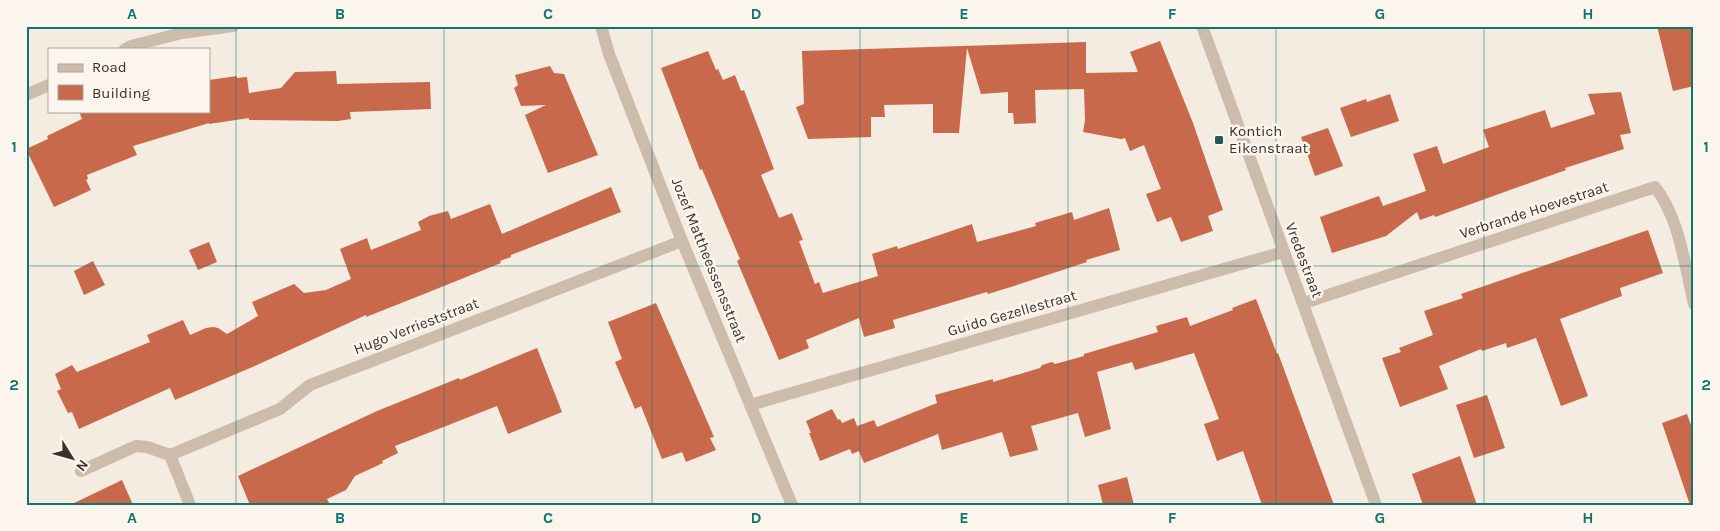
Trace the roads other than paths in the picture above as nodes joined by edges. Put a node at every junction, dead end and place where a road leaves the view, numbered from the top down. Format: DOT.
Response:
graph roads {
  1 [pos="233,26"];
  2 [pos="601,26"];
  3 [pos="1202,26"];
  4 [pos="126,48"];
  5 [pos="48,85"];
  6 [pos="26,96"];
  7 [pos="682,241"];
  8 [pos="1283,252"];
  9 [pos="1304,303"];
  10 [pos="1694,304"];
  11 [pos="750,405"];
  12 [pos="170,454"];
  13 [pos="81,471"];
  14 [pos="190,505"];
  15 [pos="792,505"];
  16 [pos="1376,505"];
  1 -- 4 [label="street"];
  2 -- 7 [label="street, Jozef Mattheessensstraat"];
  3 -- 8 [label="street, Vredestraat"];
  5 -- 6 [label="street"];
  7 -- 11 [label="street, Jozef Mattheessensstraat"];
  7 -- 12 [label="street, Hugo Verrieststraat"];
  8 -- 9 [label="street, Vredestraat"];
  8 -- 11 [label="street, Guido Gezellestraat"];
  9 -- 10 [label="street, Verbrande Hoevestraat"];
  9 -- 16 [label="street, Vredestraat"];
  11 -- 15 [label="street, Jozef Mattheessensstraat"];
  12 -- 13 [label="street"];
  12 -- 14 [label="street"];
}
